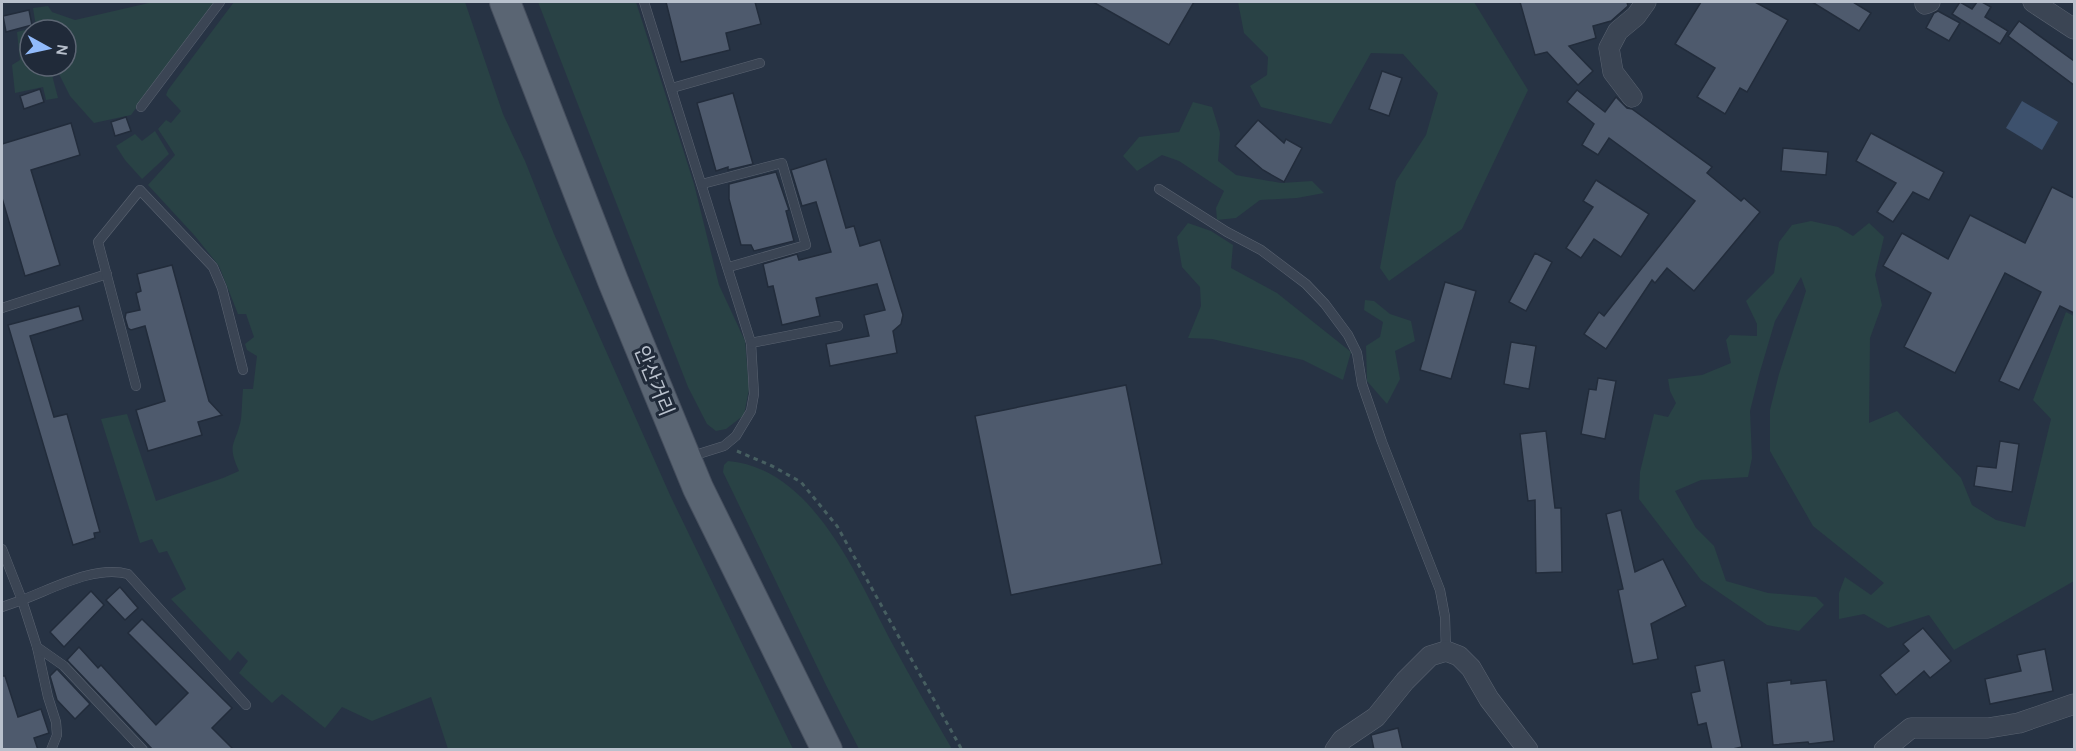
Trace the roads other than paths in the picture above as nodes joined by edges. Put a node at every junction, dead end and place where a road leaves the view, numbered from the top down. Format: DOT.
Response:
graph roads {
  1 [pos="220,2"];
  2 [pos="505,2"];
  3 [pos="644,2"];
  4 [pos="1646,2"];
  5 [pos="2033,2"];
  6 [pos="2074,29"];
  7 [pos="760,63"];
  8 [pos="672,88"];
  9 [pos="1632,97"];
  10 [pos="141,107"];
  11 [pos="702,184"];
  12 [pos="1159,189"];
  13 [pos="729,267"];
  14 [pos="107,274"];
  15 [pos="2,308"];
  16 [pos="838,326"];
  17 [pos="751,343"];
  18 [pos="243,370"];
  19 [pos="136,386"];
  20 [pos="686,458"];
  21 [pos="2,549"];
  22 [pos="22,600"];
  23 [pos="2,606"];
  24 [pos="37,647"];
  25 [pos="1446,651"];
  26 [pos="2074,704"];
  27 [pos="246,705"];
  28 [pos="51,750"];
  29 [pos="143,750"];
  30 [pos="827,750"];
  31 [pos="1335,750"];
  32 [pos="1528,750"];
  33 [pos="1884,750"];
  1 -- 10 [label="lane"];
  2 -- 20 [label="main road, 안산거리"];
  3 -- 8 [label="lane"];
  4 -- 9 [label="street"];
  5 -- 6 [label="street"];
  7 -- 8 [label="lane"];
  8 -- 11 [label="lane"];
  11 -- 13 [label="lane"];
  11 -- 13 [label="lane"];
  12 -- 25 [label="lane"];
  13 -- 17 [label="lane"];
  14 -- 15 [label="lane"];
  14 -- 18 [label="lane"];
  14 -- 19 [label="lane"];
  16 -- 17 [label="lane"];
  17 -- 20 [label="lane"];
  20 -- 30 [label="main road, 안산거리"];
  21 -- 22 [label="lane"];
  22 -- 23 [label="lane"];
  22 -- 24 [label="lane"];
  22 -- 27 [label="lane"];
  24 -- 28 [label="lane"];
  24 -- 29 [label="lane"];
  25 -- 31 [label="street"];
  25 -- 32 [label="street"];
  26 -- 33 [label="street"];
}
